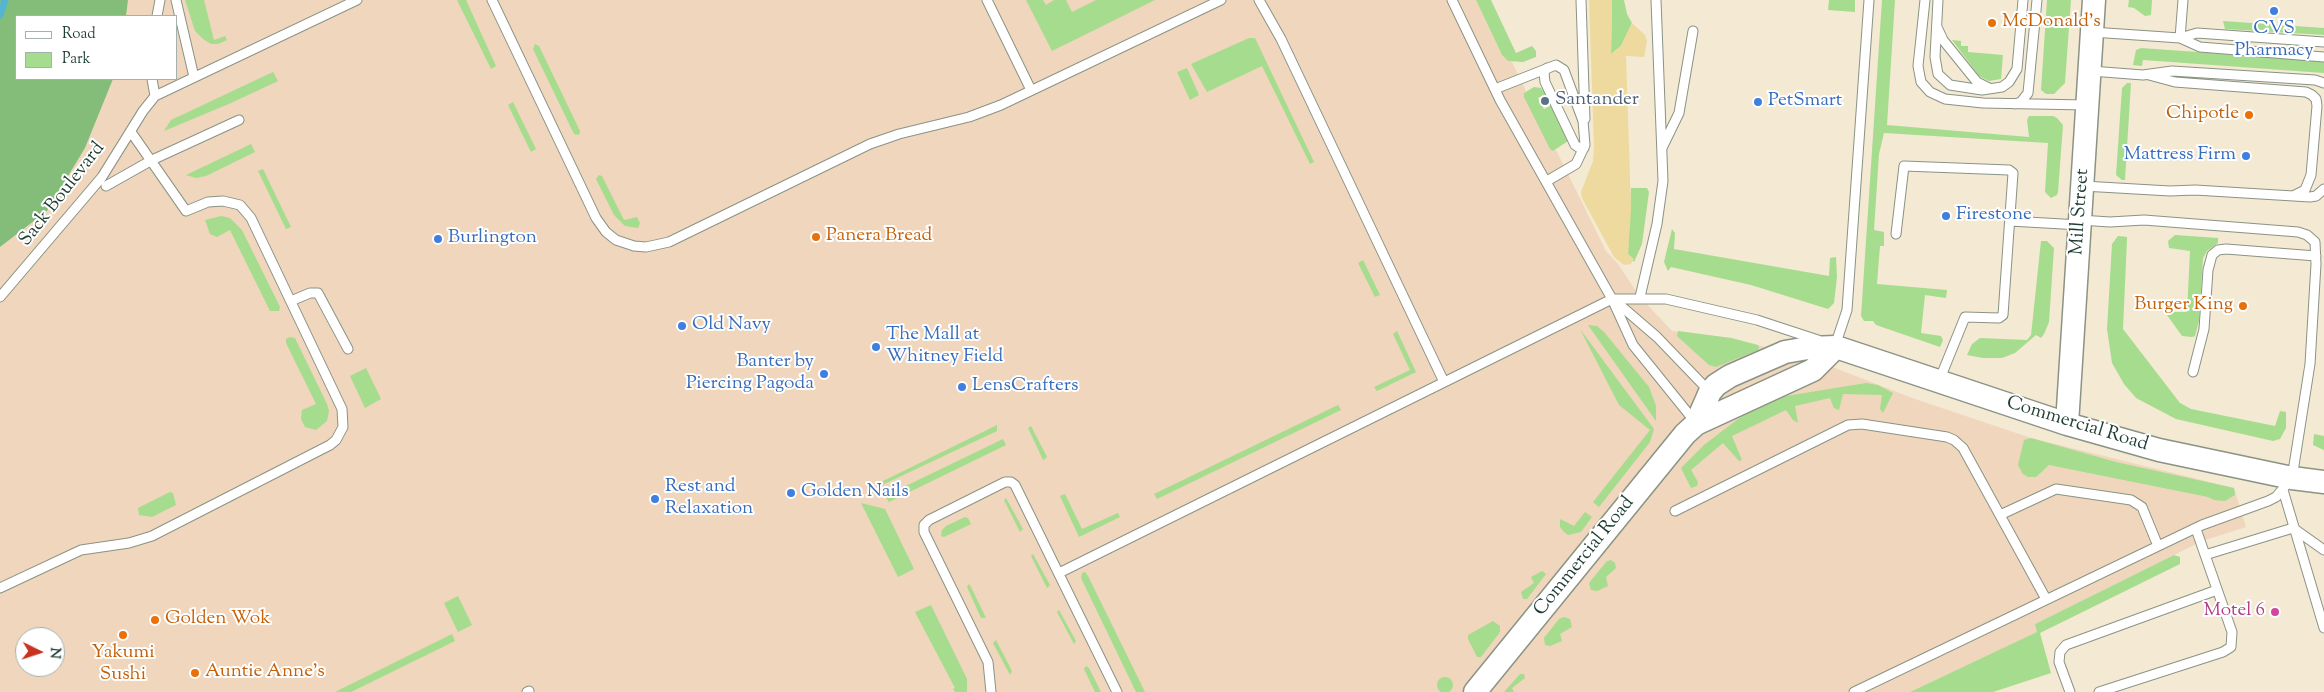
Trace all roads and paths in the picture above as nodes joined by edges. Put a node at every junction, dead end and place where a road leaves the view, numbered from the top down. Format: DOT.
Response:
graph roads {
  1 [pos="160,0"];
  2 [pos="176,0"];
  3 [pos="356,0"];
  4 [pos="492,0"];
  5 [pos="987,0"];
  6 [pos="1221,0"];
  7 [pos="1258,0"];
  8 [pos="1452,0"];
  9 [pos="1581,0"];
  10 [pos="1656,0"];
  11 [pos="1869,0"];
  12 [pos="1925,0"];
  13 [pos="1938,0"];
  14 [pos="2023,0"];
  15 [pos="2037,0"];
  16 [pos="2094,0"];
  17 [pos="2182,0"];
  18 [pos="157,15"];
  19 [pos="1936,24"];
  20 [pos="1693,31"];
  21 [pos="2092,32"];
  22 [pos="2180,38"];
  23 [pos="2324,42"];
  24 [pos="2324,57"];
  25 [pos="1546,68"];
  26 [pos="2089,71"];
  27 [pos="2149,75"];
  28 [pos="194,77"];
  29 [pos="152,80"];
  30 [pos="2324,83"];
  31 [pos="1495,89"];
  32 [pos="1996,89"];
  33 [pos="1031,90"];
  34 [pos="155,96"];
  35 [pos="2012,104"];
  36 [pos="2087,105"];
  37 [pos="239,120"];
  38 [pos="1586,129"];
  39 [pos="130,132"];
  40 [pos="1584,148"];
  41 [pos="1662,148"];
  42 [pos="152,160"];
  43 [pos="1547,181"];
  44 [pos="106,186"];
  45 [pos="2082,186"];
  46 [pos="2324,188"];
  47 [pos="2293,196"];
  48 [pos="2010,220"];
  49 [pos="2080,223"];
  50 [pos="1896,234"];
  51 [pos="2316,256"];
  52 [pos="0,297"];
  53 [pos="1612,298"];
  54 [pos="1640,298"];
  55 [pos="291,301"];
  56 [pos="1836,347"];
  57 [pos="348,349"];
  58 [pos="2193,372"];
  59 [pos="1939,381"];
  60 [pos="1444,382"];
  61 [pos="1719,401"];
  62 [pos="1696,424"];
  63 [pos="2067,424"];
  64 [pos="2324,482"];
  65 [pos="2287,484"];
  66 [pos="1675,511"];
  67 [pos="2000,515"];
  68 [pos="2196,528"];
  69 [pos="2293,528"];
  70 [pos="2158,546"];
  71 [pos="2324,550"];
  72 [pos="2205,555"];
  73 [pos="1059,573"];
  74 [pos="0,588"];
  75 [pos="2217,590"];
  76 [pos="2046,599"];
  77 [pos="2324,628"];
  78 [pos="991,692"];
  79 [pos="1117,692"];
  80 [pos="1475,692"];
  81 [pos="1854,692"];
  82 [pos="2070,692"];
  83 [pos="2099,692"];
  1 -- 18 [label="lane"];
  2 -- 28 [label="lane"];
  3 -- 28 [label="lane, Sack Boulevard"];
  4 -- 33 [label="lane"];
  5 -- 33 [label="lane"];
  6 -- 33 [label="lane"];
  7 -- 60 [label="lane"];
  8 -- 31 [label="lane"];
  9 -- 38 [label="lane"];
  10 -- 41 [label="lane"];
  11 -- 56 [label="lane"];
  12 -- 35 [label="lane"];
  13 -- 19 [label="lane"];
  14 -- 32 [label="lane"];
  15 -- 35 [label="lane"];
  16 -- 21 [label="street, Mill Street"];
  17 -- 22 [label="lane"];
  19 -- 32 [label="lane"];
  19 -- 32 [label="lane"];
  20 -- 41 [label="lane"];
  21 -- 22 [label="lane"];
  21 -- 26 [label="street, Mill Street"];
  22 -- 23 [label="lane"];
  22 -- 24 [label="lane"];
  25 -- 31 [label="lane"];
  25 -- 38 [label="lane"];
  25 -- 40 [label="lane"];
  26 -- 27 [label="lane"];
  26 -- 36 [label="street, Mill Street"];
  27 -- 30 [label="lane"];
  27 -- 47 [label="lane"];
  28 -- 34 [label="lane, Sack Boulevard"];
  29 -- 34 [label="lane"];
  31 -- 43 [label="lane"];
  34 -- 39 [label="lane, Sack Boulevard"];
  35 -- 36 [label="lane"];
  36 -- 45 [label="street, Mill Street"];
  37 -- 42 [label="lane"];
  38 -- 40 [label="lane"];
  39 -- 42 [label="lane"];
  39 -- 52 [label="lane, Sack Boulevard"];
  40 -- 43 [label="lane"];
  41 -- 54 [label="lane"];
  42 -- 44 [label="lane"];
  42 -- 55 [label="lane"];
  43 -- 53 [label="lane"];
  45 -- 47 [label="lane"];
  45 -- 49 [label="street, Mill Street"];
  46 -- 47 [label="lane"];
  48 -- 49 [label="lane"];
  48 -- 50 [label="lane"];
  48 -- 59 [label="lane"];
  49 -- 51 [label="lane"];
  49 -- 63 [label="street, Mill Street"];
  51 -- 58 [label="lane"];
  51 -- 65 [label="lane"];
  53 -- 54 [label="lane"];
  53 -- 60 [label="lane"];
  53 -- 61 [label="lane"];
  53 -- 62 [label="lane"];
  54 -- 56 [label="lane"];
  55 -- 57 [label="lane"];
  55 -- 74 [label="lane"];
  56 -- 59 [label="street, Commercial Road"];
  56 -- 61 [label="street, Commercial Road"];
  59 -- 63 [label="street, Commercial Road"];
  60 -- 73 [label="lane"];
  61 -- 62 [label="street, Commercial Road"];
  62 -- 80 [label="street, Commercial Road"];
  63 -- 65 [label="street, Commercial Road"];
  64 -- 65 [label="street, Commercial Road"];
  65 -- 68 [label="lane"];
  65 -- 69 [label="lane"];
  66 -- 67 [label="lane"];
  67 -- 70 [label="lane"];
  67 -- 76 [label="lane"];
  68 -- 70 [label="lane"];
  68 -- 72 [label="lane"];
  69 -- 71 [label="lane"];
  69 -- 72 [label="lane"];
  69 -- 77 [label="lane"];
  70 -- 76 [label="lane"];
  72 -- 75 [label="lane"];
  73 -- 78 [label="lane"];
  73 -- 79 [label="lane"];
  75 -- 82 [label="lane"];
  75 -- 83 [label="lane"];
  76 -- 81 [label="lane"];
}
